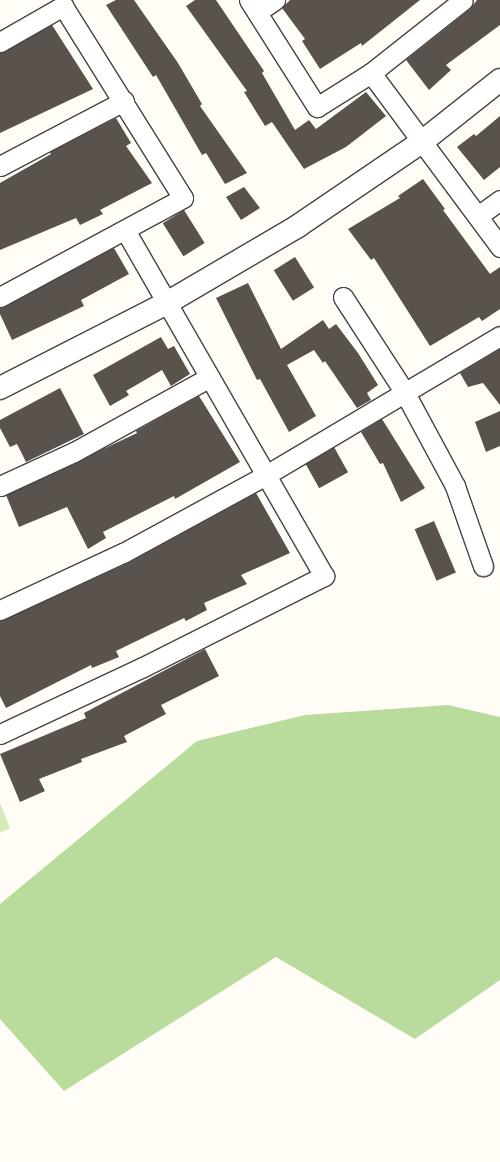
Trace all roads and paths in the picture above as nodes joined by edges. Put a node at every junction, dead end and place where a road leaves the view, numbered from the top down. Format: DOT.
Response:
graph roads {
  1 [pos="275,0"];
  2 [pos="463,0"];
  3 [pos="253,6"];
  4 [pos="0,42"];
  5 [pos="371,73"];
  6 [pos="500,80"];
  7 [pos="124,101"];
  8 [pos="423,141"];
  9 [pos="0,166"];
  10 [pos="500,200"];
  11 [pos="478,216"];
  12 [pos="125,230"];
  13 [pos="500,247"];
  14 [pos="0,297"];
  15 [pos="344,297"];
  16 [pos="168,303"];
  17 [pos="500,336"];
  18 [pos="210,377"];
  19 [pos="0,388"];
  20 [pos="405,393"];
  21 [pos="266,475"];
  22 [pos="0,486"];
  23 [pos="484,566"];
  24 [pos="0,610"];
  25 [pos="0,734"];
  1 -- 3 [label="street"];
  2 -- 5 [label="street"];
  3 -- 5 [label="street"];
  4 -- 7 [label="street"];
  5 -- 8 [label="street"];
  6 -- 8 [label="street"];
  7 -- 9 [label="street"];
  7 -- 12 [label="street"];
  8 -- 11 [label="street"];
  8 -- 16 [label="street"];
  10 -- 11 [label="street"];
  11 -- 13 [label="street"];
  12 -- 14 [label="street"];
  12 -- 16 [label="street"];
  15 -- 20 [label="street"];
  16 -- 18 [label="street"];
  16 -- 19 [label="street"];
  17 -- 20 [label="street"];
  18 -- 21 [label="street"];
  18 -- 22 [label="street"];
  20 -- 21 [label="street"];
  20 -- 23 [label="street"];
  21 -- 24 [label="street"];
  21 -- 25 [label="street"];
}
